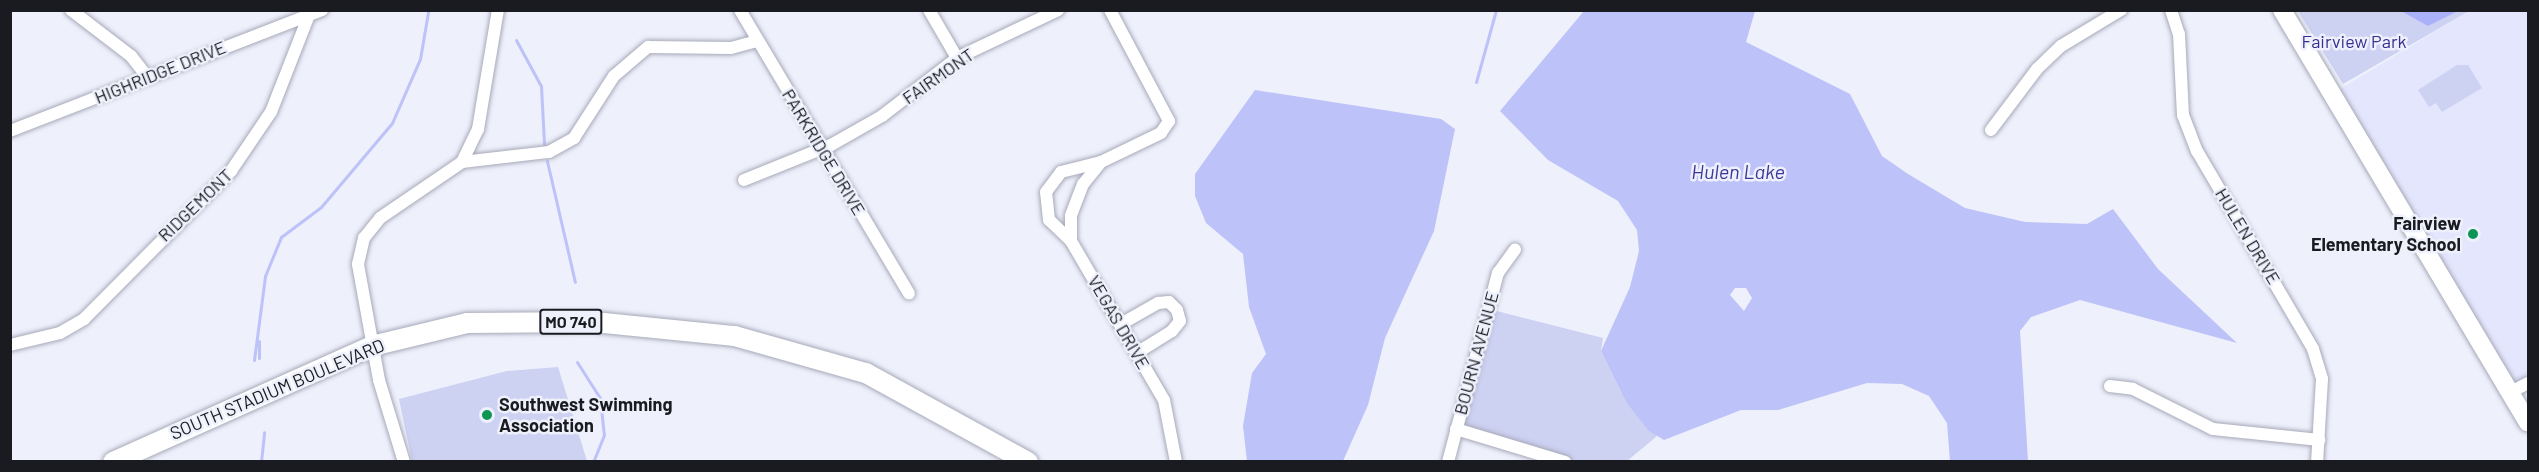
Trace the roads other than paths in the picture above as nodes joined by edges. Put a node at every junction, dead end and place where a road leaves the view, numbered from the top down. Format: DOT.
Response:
graph roads {
  1 [pos="71,10"];
  2 [pos="322,10"];
  3 [pos="498,10"];
  4 [pos="740,10"];
  5 [pos="929,10"];
  6 [pos="1058,10"];
  7 [pos="1110,10"];
  8 [pos="2121,10"];
  9 [pos="2170,10"];
  10 [pos="2282,10"];
  11 [pos="309,15"];
  12 [pos="757,41"];
  13 [pos="957,58"];
  14 [pos="148,78"];
  15 [pos="10,130"];
  16 [pos="1991,130"];
  17 [pos="822,150"];
  18 [pos="462,162"];
  19 [pos="1101,162"];
  20 [pos="744,180"];
  21 [pos="1071,241"];
  22 [pos="1515,250"];
  23 [pos="909,293"];
  24 [pos="1121,324"];
  25 [pos="10,345"];
  26 [pos="372,346"];
  27 [pos="1138,352"];
  28 [pos="2529,383"];
  29 [pos="2110,386"];
  30 [pos="2511,392"];
  31 [pos="2529,422"];
  32 [pos="1456,429"];
  33 [pos="2319,440"];
  34 [pos="113,462"];
  35 [pos="404,462"];
  36 [pos="1028,462"];
  37 [pos="1176,462"];
  38 [pos="1448,462"];
  39 [pos="1565,462"];
  40 [pos="2318,462"];
  1 -- 14 [label="street"];
  2 -- 11 [label="street"];
  3 -- 18 [label="street"];
  4 -- 12 [label="street, PARKRIDGE DRIVE"];
  5 -- 13 [label="street"];
  6 -- 13 [label="street, FAIRMONT"];
  7 -- 19 [label="street"];
  8 -- 16 [label="street"];
  9 -- 33 [label="street, HULEN DRIVE"];
  10 -- 30 [label="street"];
  11 -- 14 [label="street, HIGHRIDGE DRIVE"];
  11 -- 25 [label="street, RIDGEMONT"];
  12 -- 17 [label="street, PARKRIDGE DRIVE"];
  12 -- 18 [label="street"];
  13 -- 17 [label="street, FAIRMONT"];
  14 -- 15 [label="street, HIGHRIDGE DRIVE"];
  17 -- 20 [label="street, FAIRMONT"];
  17 -- 23 [label="street, PARKRIDGE DRIVE"];
  18 -- 26 [label="street"];
  19 -- 21 [label="street"];
  19 -- 21 [label="street, VEGAS DRIVE"];
  21 -- 24 [label="street, VEGAS DRIVE"];
  22 -- 32 [label="street, BOURN AVENUE"];
  24 -- 27 [label="street, VEGAS DRIVE"];
  24 -- 27 [label="street"];
  26 -- 34 [label="main road, SOUTH STADIUM BOULEVARD / MO 740"];
  26 -- 35 [label="street"];
  26 -- 36 [label="main road, SOUTH STADIUM BOULEVARD / MO 740"];
  27 -- 37 [label="street, VEGAS DRIVE"];
  28 -- 30 [label="street"];
  29 -- 33 [label="street"];
  30 -- 31 [label="street"];
  32 -- 38 [label="street, BOURN AVENUE"];
  32 -- 39 [label="street"];
  33 -- 40 [label="street, HULEN DRIVE"];
}
